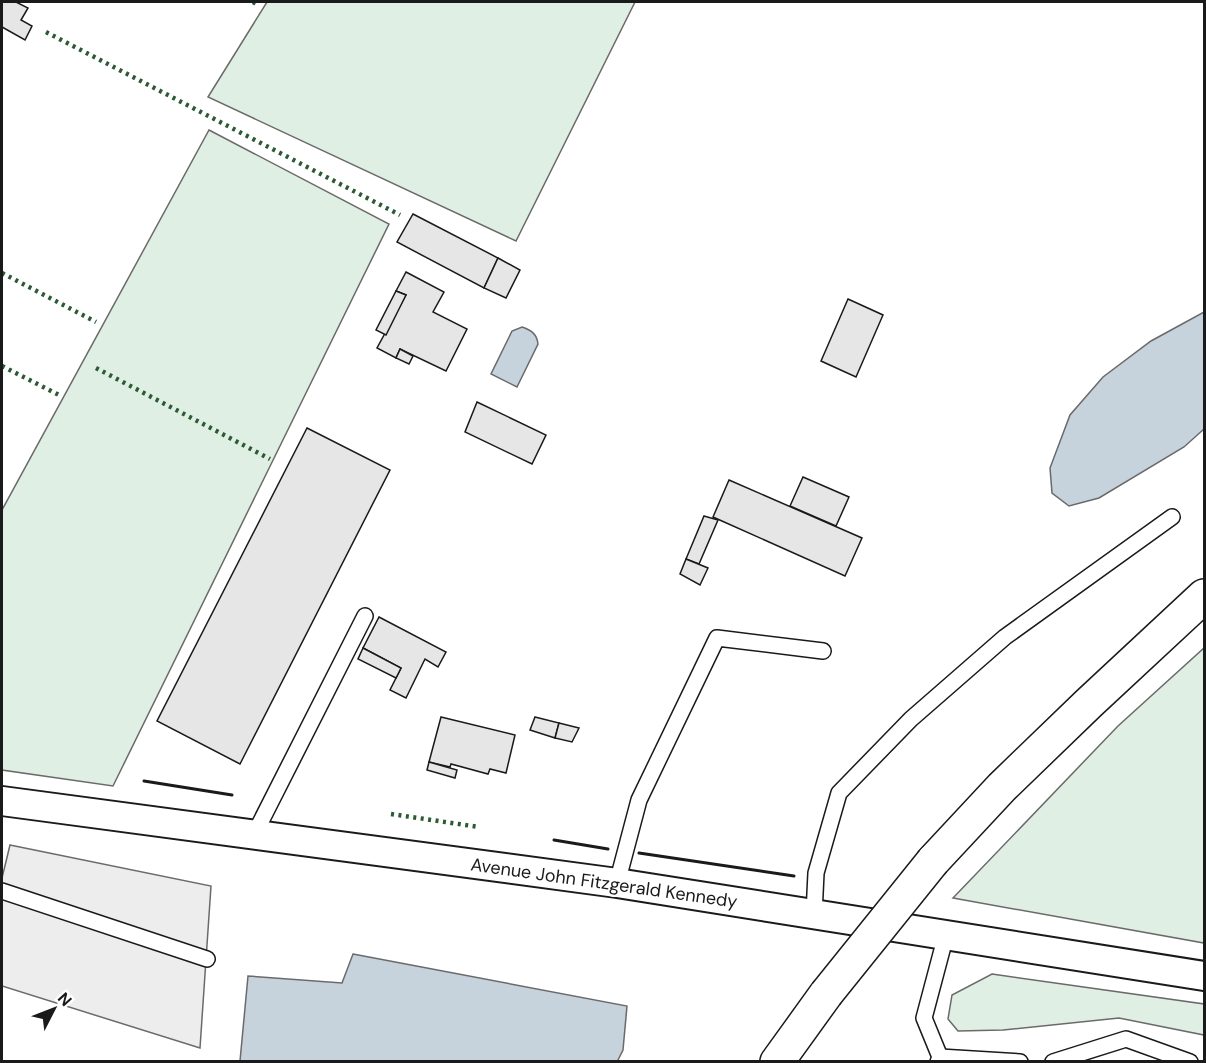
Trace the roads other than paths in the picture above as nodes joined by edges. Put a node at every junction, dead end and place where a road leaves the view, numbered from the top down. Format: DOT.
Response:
graph roads {
  1 [pos="1172,517"];
  2 [pos="1204,596"];
  3 [pos="365,616"];
  4 [pos="823,651"];
  5 [pos="3,804"];
  6 [pos="254,835"];
  7 [pos="617,884"];
  8 [pos="2,891"];
  9 [pos="814,914"];
  10 [pos="946,935"];
  11 [pos="207,959"];
  12 [pos="1204,976"];
  13 [pos="939,1059"];
  14 [pos="777,1062"];
  15 [pos="1020,1062"];
  16 [pos="1053,1062"];
  17 [pos="1190,1062"];
  1 -- 9 [label="lane"];
  2 -- 14 [label="main road, bridge"];
  3 -- 6 [label="lane"];
  4 -- 7 [label="lane"];
  5 -- 6 [label="street, Avenue John Fitzgerald Kennedy"];
  6 -- 7 [label="street, Avenue John Fitzgerald Kennedy"];
  7 -- 9 [label="street, Avenue John Fitzgerald Kennedy"];
  8 -- 11 [label="lane"];
  9 -- 10 [label="street, Avenue John Fitzgerald Kennedy"];
  10 -- 12 [label="street, Avenue John Fitzgerald Kennedy"];
  10 -- 13 [label="lane"];
  13 -- 15 [label="lane"];
  16 -- 17 [label="lane"];
}
